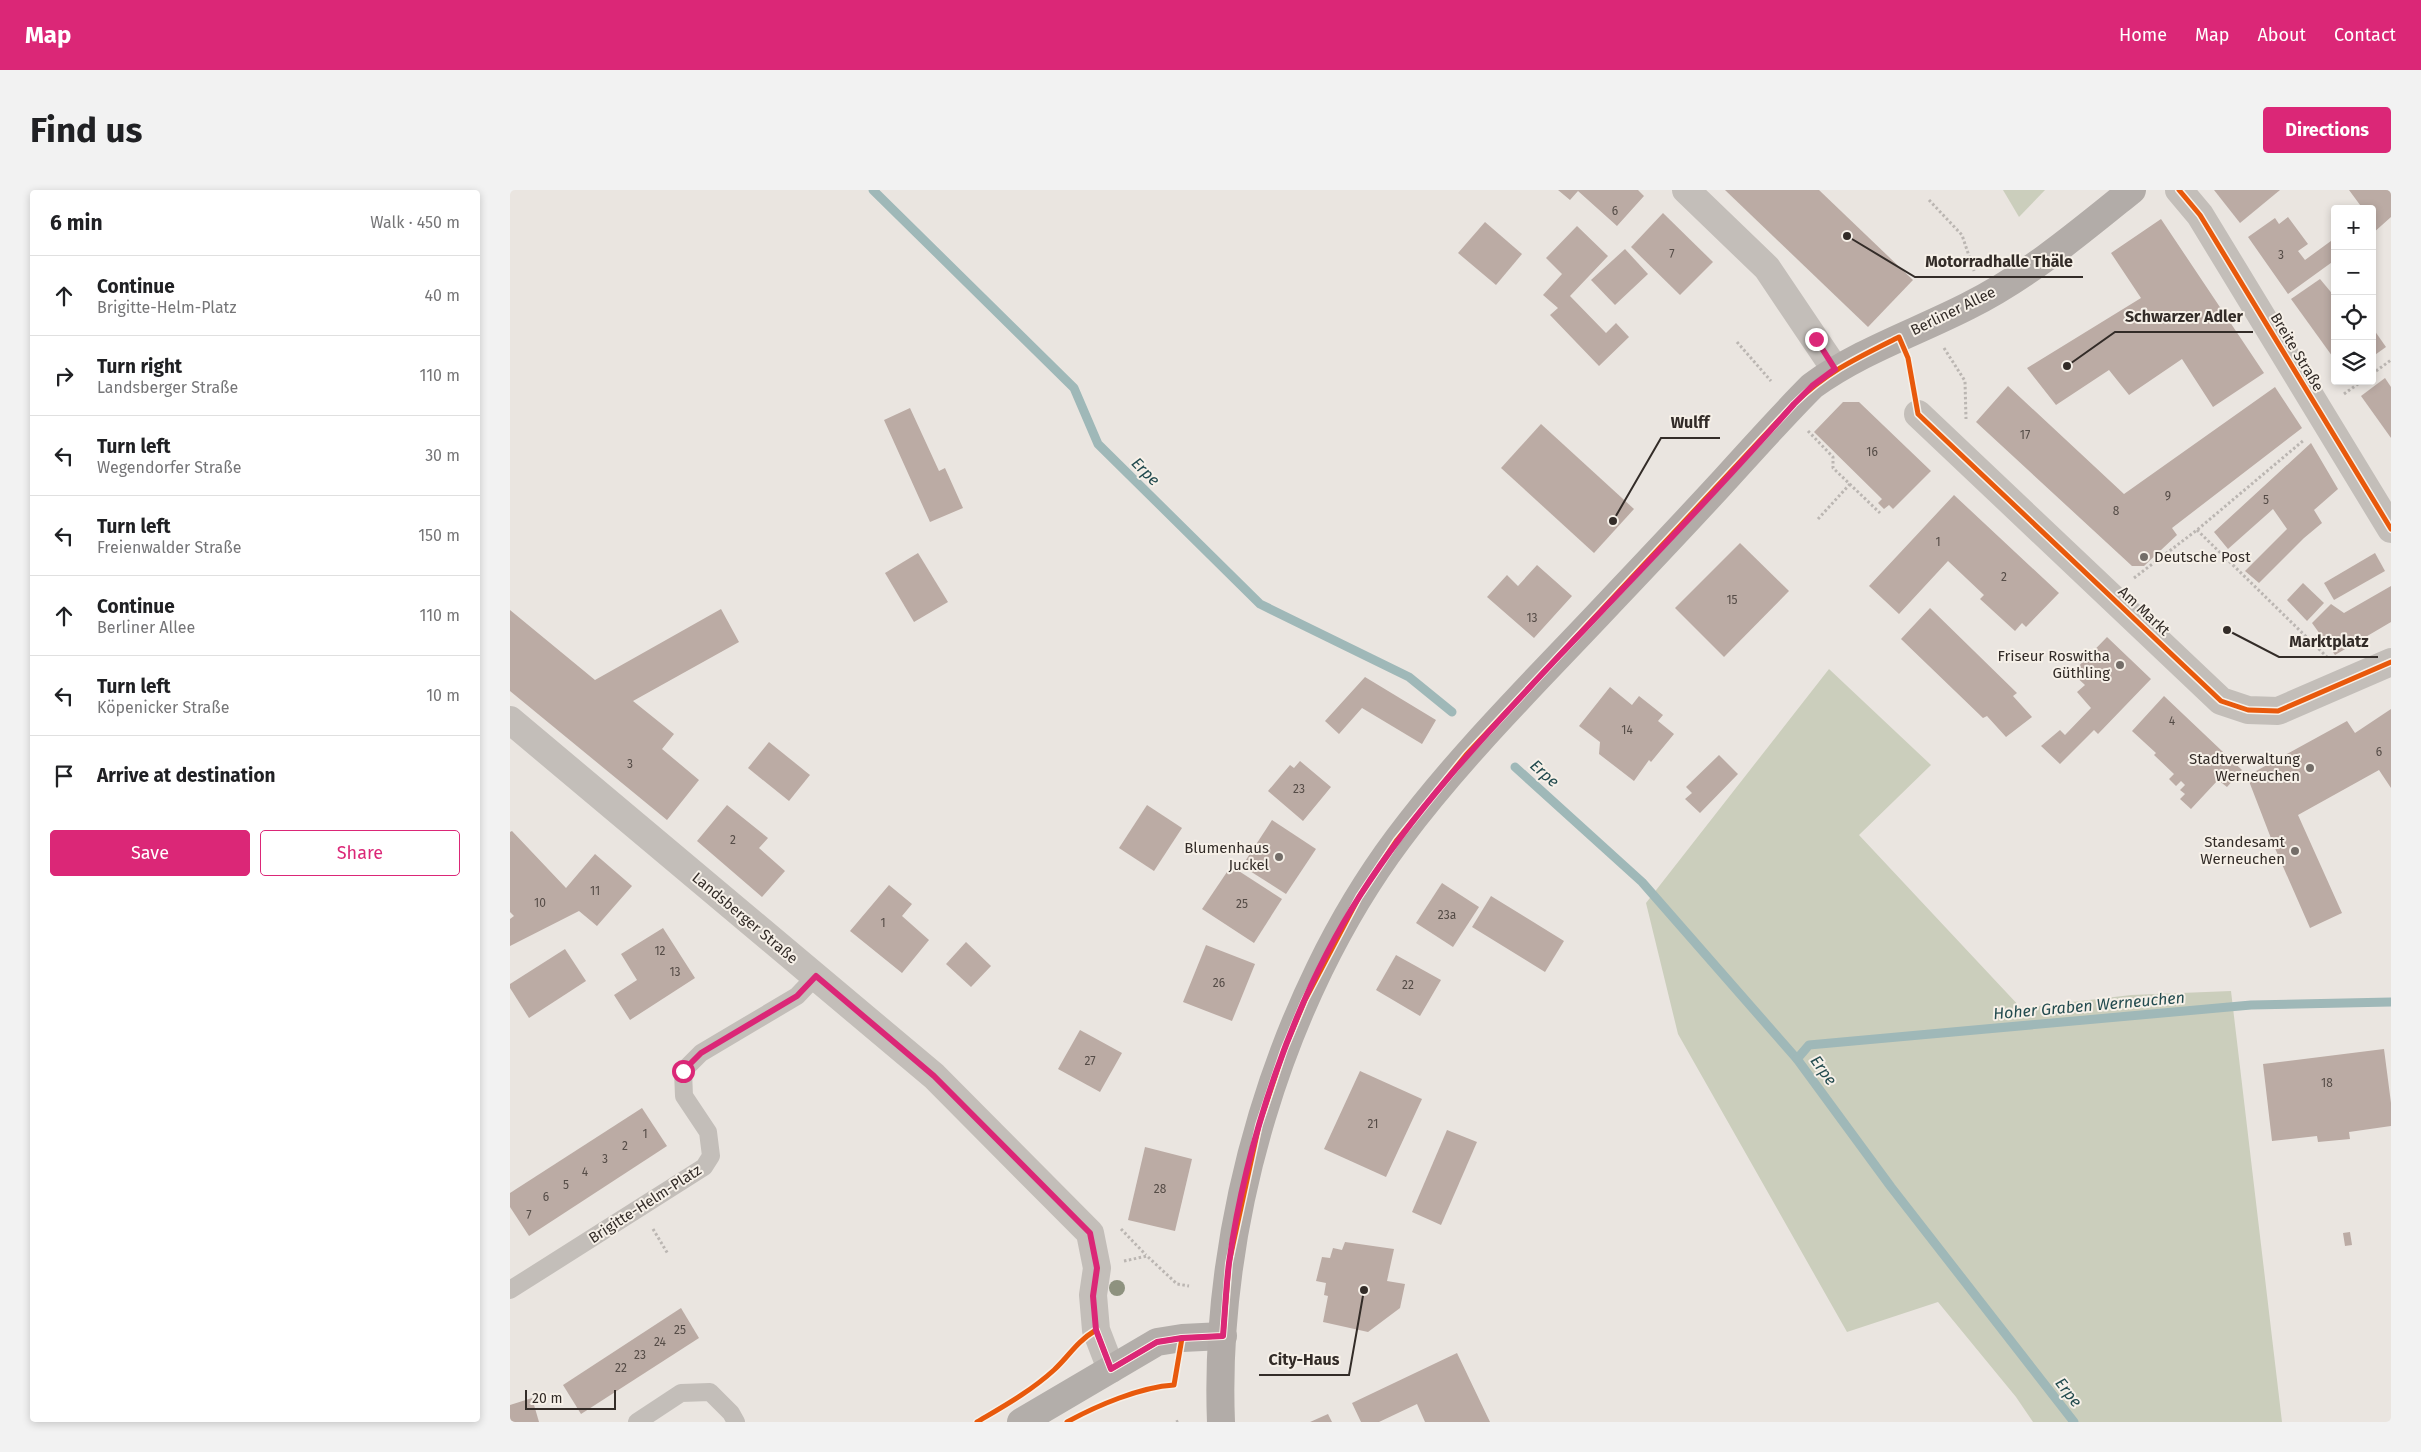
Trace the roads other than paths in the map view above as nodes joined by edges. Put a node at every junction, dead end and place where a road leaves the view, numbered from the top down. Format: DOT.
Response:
graph roads {
  1 [pos="1686,190"];
  2 [pos="2132,190"];
  3 [pos="2178,190"];
  4 [pos="1835,369"];
  5 [pos="1918,414"];
  6 [pos="2391,529"];
  7 [pos="2391,662"];
  8 [pos="510,720"];
  9 [pos="816,976"];
  10 [pos="510,1290"];
  11 [pos="1223,1336"];
  12 [pos="1111,1369"];
  13 [pos="637,1422"];
  14 [pos="736,1422"];
  15 [pos="1021,1422"];
  16 [pos="1221,1422"];
  1 -- 4 [label="street"];
  2 -- 4 [label="main road, Berliner Allee"];
  3 -- 6 [label="street, Breite Straße"];
  4 -- 11 [label="main road, Berliner Allee"];
  5 -- 7 [label="street, Am Markt"];
  8 -- 9 [label="street, Landsberger Straße"];
  9 -- 10 [label="lane, Brigitte-Helm-Platz"];
  9 -- 12 [label="street, Landsberger Straße"];
  11 -- 12 [label="main road"];
  11 -- 16 [label="main road, Berliner Allee"];
  12 -- 15 [label="main road"];
  13 -- 14 [label="lane"];
}
